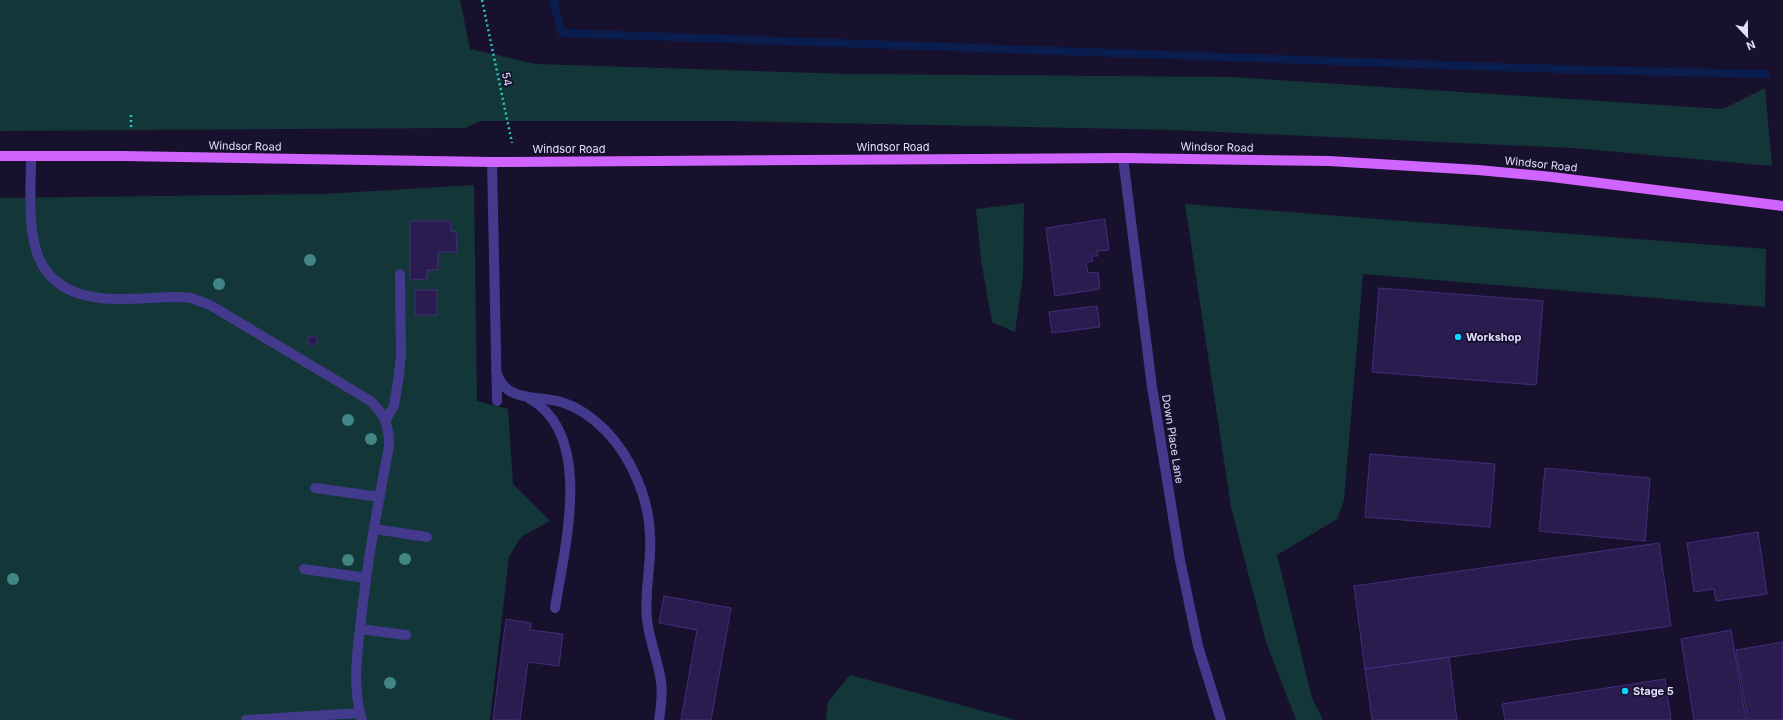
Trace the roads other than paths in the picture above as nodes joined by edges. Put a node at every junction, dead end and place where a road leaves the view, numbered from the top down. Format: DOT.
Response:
graph roads {
  1 [pos="0,156"];
  2 [pos="31,156"];
  3 [pos="1124,158"];
  4 [pos="492,162"];
  5 [pos="1783,206"];
  6 [pos="400,274"];
  7 [pos="496,370"];
  8 [pos="528,397"];
  9 [pos="497,401"];
  10 [pos="386,420"];
  11 [pos="315,488"];
  12 [pos="380,497"];
  13 [pos="374,529"];
  14 [pos="427,537"];
  15 [pos="304,569"];
  16 [pos="366,578"];
  17 [pos="555,608"];
  18 [pos="360,629"];
  19 [pos="406,635"];
  20 [pos="361,716"];
  21 [pos="246,720"];
  22 [pos="659,720"];
  23 [pos="1221,720"];
  1 -- 2 [label="main road, Windsor Road"];
  2 -- 4 [label="main road, Windsor Road"];
  2 -- 10 [label="street"];
  3 -- 4 [label="main road, Windsor Road"];
  3 -- 5 [label="main road, Windsor Road"];
  3 -- 23 [label="street, Down Place Lane"];
  4 -- 7 [label="street"];
  6 -- 10 [label="street"];
  7 -- 8 [label="street"];
  7 -- 9 [label="street"];
  8 -- 17 [label="street"];
  8 -- 22 [label="street"];
  10 -- 12 [label="street"];
  11 -- 12 [label="street"];
  12 -- 13 [label="street"];
  13 -- 14 [label="street"];
  13 -- 16 [label="street"];
  15 -- 16 [label="street"];
  16 -- 18 [label="street"];
  18 -- 19 [label="street"];
  18 -- 20 [label="street"];
  20 -- 21 [label="street"];
}
